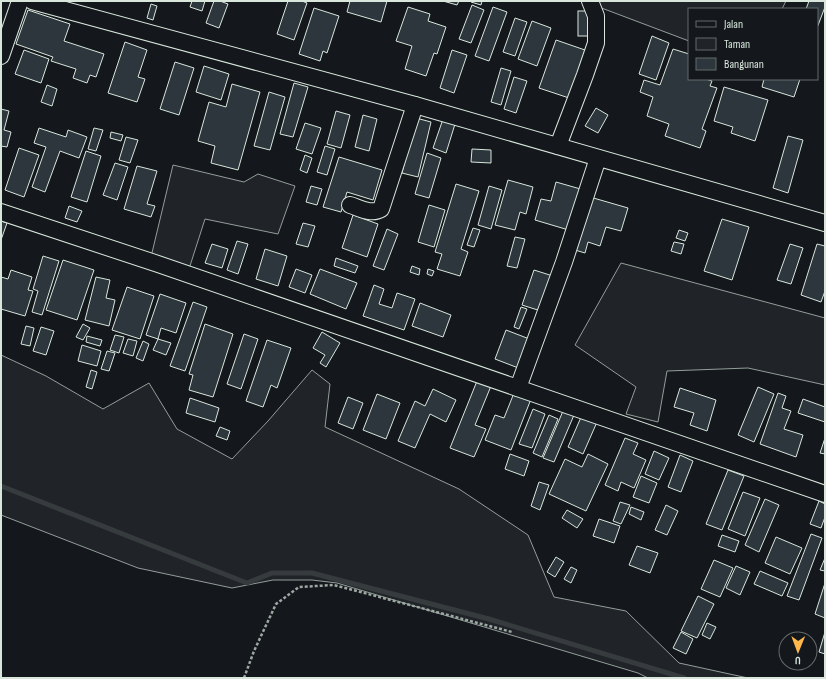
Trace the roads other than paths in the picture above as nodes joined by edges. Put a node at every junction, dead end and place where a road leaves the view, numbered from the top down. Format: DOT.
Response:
graph roads {
  1 [pos="20,1"];
  2 [pos="32,1"];
  3 [pos="590,1"];
  4 [pos="1,56"];
  5 [pos="414,105"];
  6 [pos="558,146"];
  7 [pos="598,158"];
  8 [pos="350,205"];
  9 [pos="1,212"];
  10 [pos="825,223"];
  11 [pos="518,388"];
  12 [pos="825,494"];
  1 -- 4 [label="street"];
  2 -- 5 [label="street"];
  3 -- 6 [label="street"];
  5 -- 6 [label="street"];
  5 -- 8 [label="street"];
  6 -- 7 [label="street"];
  7 -- 10 [label="street"];
  7 -- 11 [label="street"];
  9 -- 11 [label="street"];
  11 -- 12 [label="street"];
}
